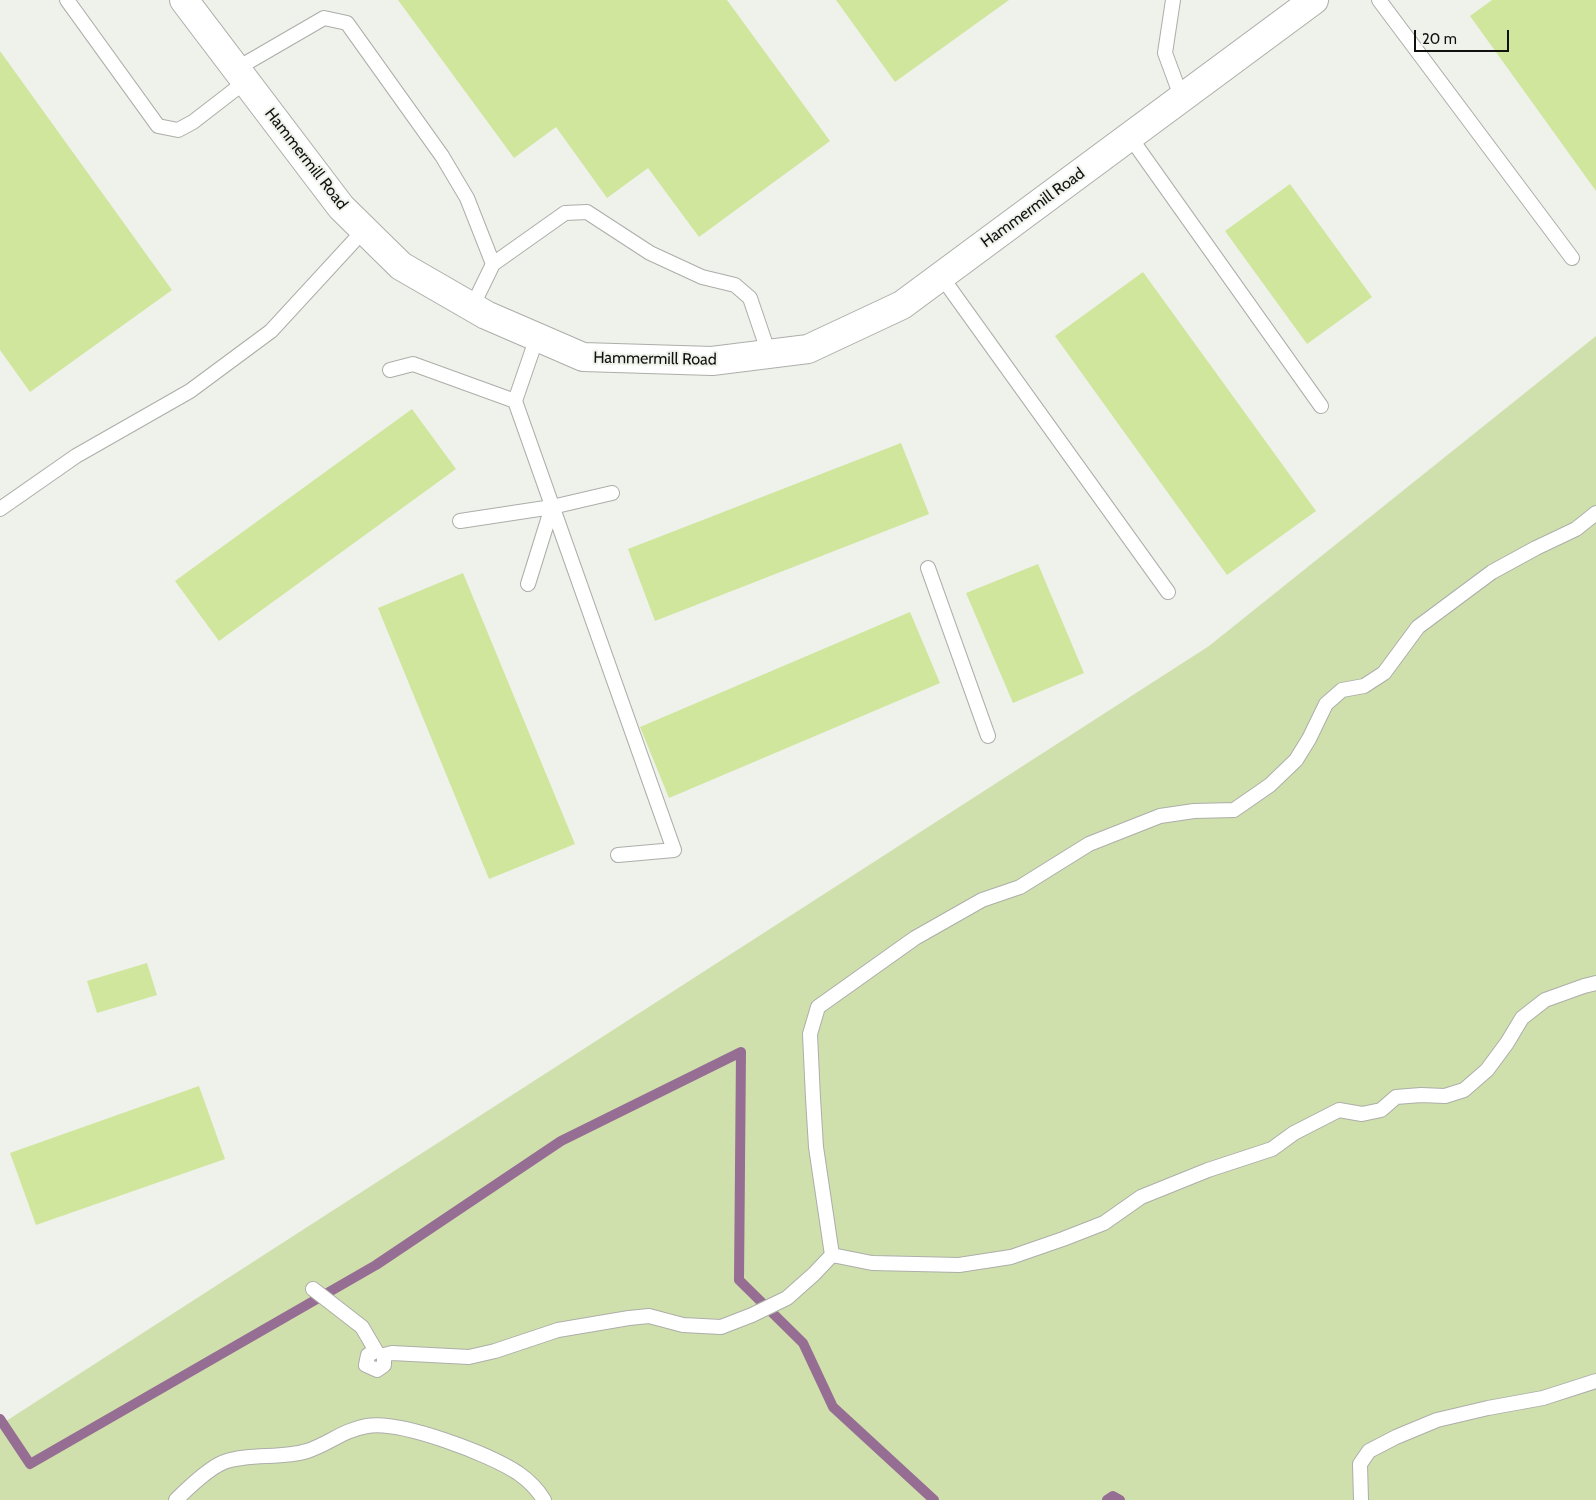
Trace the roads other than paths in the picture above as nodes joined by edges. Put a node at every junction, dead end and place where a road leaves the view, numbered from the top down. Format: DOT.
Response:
graph roads {
  1 [pos="67,0"];
  2 [pos="1173,0"];
  3 [pos="1314,0"];
  4 [pos="1379,0"];
  5 [pos="190,3"];
  6 [pos="241,75"];
  7 [pos="1182,99"];
  8 [pos="1130,137"];
  9 [pos="364,230"];
  10 [pos="1572,258"];
  11 [pos="493,264"];
  12 [pos="941,276"];
  13 [pos="472,307"];
  14 [pos="537,337"];
  15 [pos="769,354"];
  16 [pos="390,370"];
  17 [pos="515,401"];
  18 [pos="1321,406"];
  19 [pos="612,493"];
  20 [pos="552,506"];
  21 [pos="0,509"];
  22 [pos="1596,513"];
  23 [pos="460,521"];
  24 [pos="928,568"];
  25 [pos="528,584"];
  26 [pos="1168,592"];
  27 [pos="988,736"];
  28 [pos="618,855"];
  29 [pos="1596,983"];
  30 [pos="832,1255"];
  31 [pos="313,1289"];
  32 [pos="1596,1381"];
  33 [pos="176,1500"];
  34 [pos="544,1500"];
  35 [pos="1360,1500"];
  1 -- 6 [label="lane"];
  2 -- 7 [label="lane"];
  3 -- 7 [label="street, Hammermill Road"];
  4 -- 10 [label="lane"];
  5 -- 6 [label="street, Hammermill Road"];
  6 -- 9 [label="street, Hammermill Road"];
  6 -- 11 [label="lane"];
  7 -- 8 [label="street, Hammermill Road"];
  8 -- 12 [label="street, Hammermill Road"];
  8 -- 18 [label="lane"];
  9 -- 13 [label="street, Hammermill Road"];
  9 -- 21 [label="lane"];
  11 -- 13 [label="lane"];
  11 -- 15 [label="lane"];
  12 -- 15 [label="street, Hammermill Road"];
  12 -- 26 [label="lane"];
  13 -- 14 [label="street, Hammermill Road"];
  14 -- 15 [label="street, Hammermill Road"];
  14 -- 17 [label="lane"];
  16 -- 17 [label="lane"];
  17 -- 20 [label="lane"];
  19 -- 20 [label="lane"];
  20 -- 23 [label="lane"];
  20 -- 25 [label="lane"];
  20 -- 28 [label="lane"];
  22 -- 30 [label="lane"];
  24 -- 27 [label="lane"];
  29 -- 30 [label="lane"];
  30 -- 31 [label="lane"];
  32 -- 35 [label="lane"];
  33 -- 34 [label="lane"];
}
